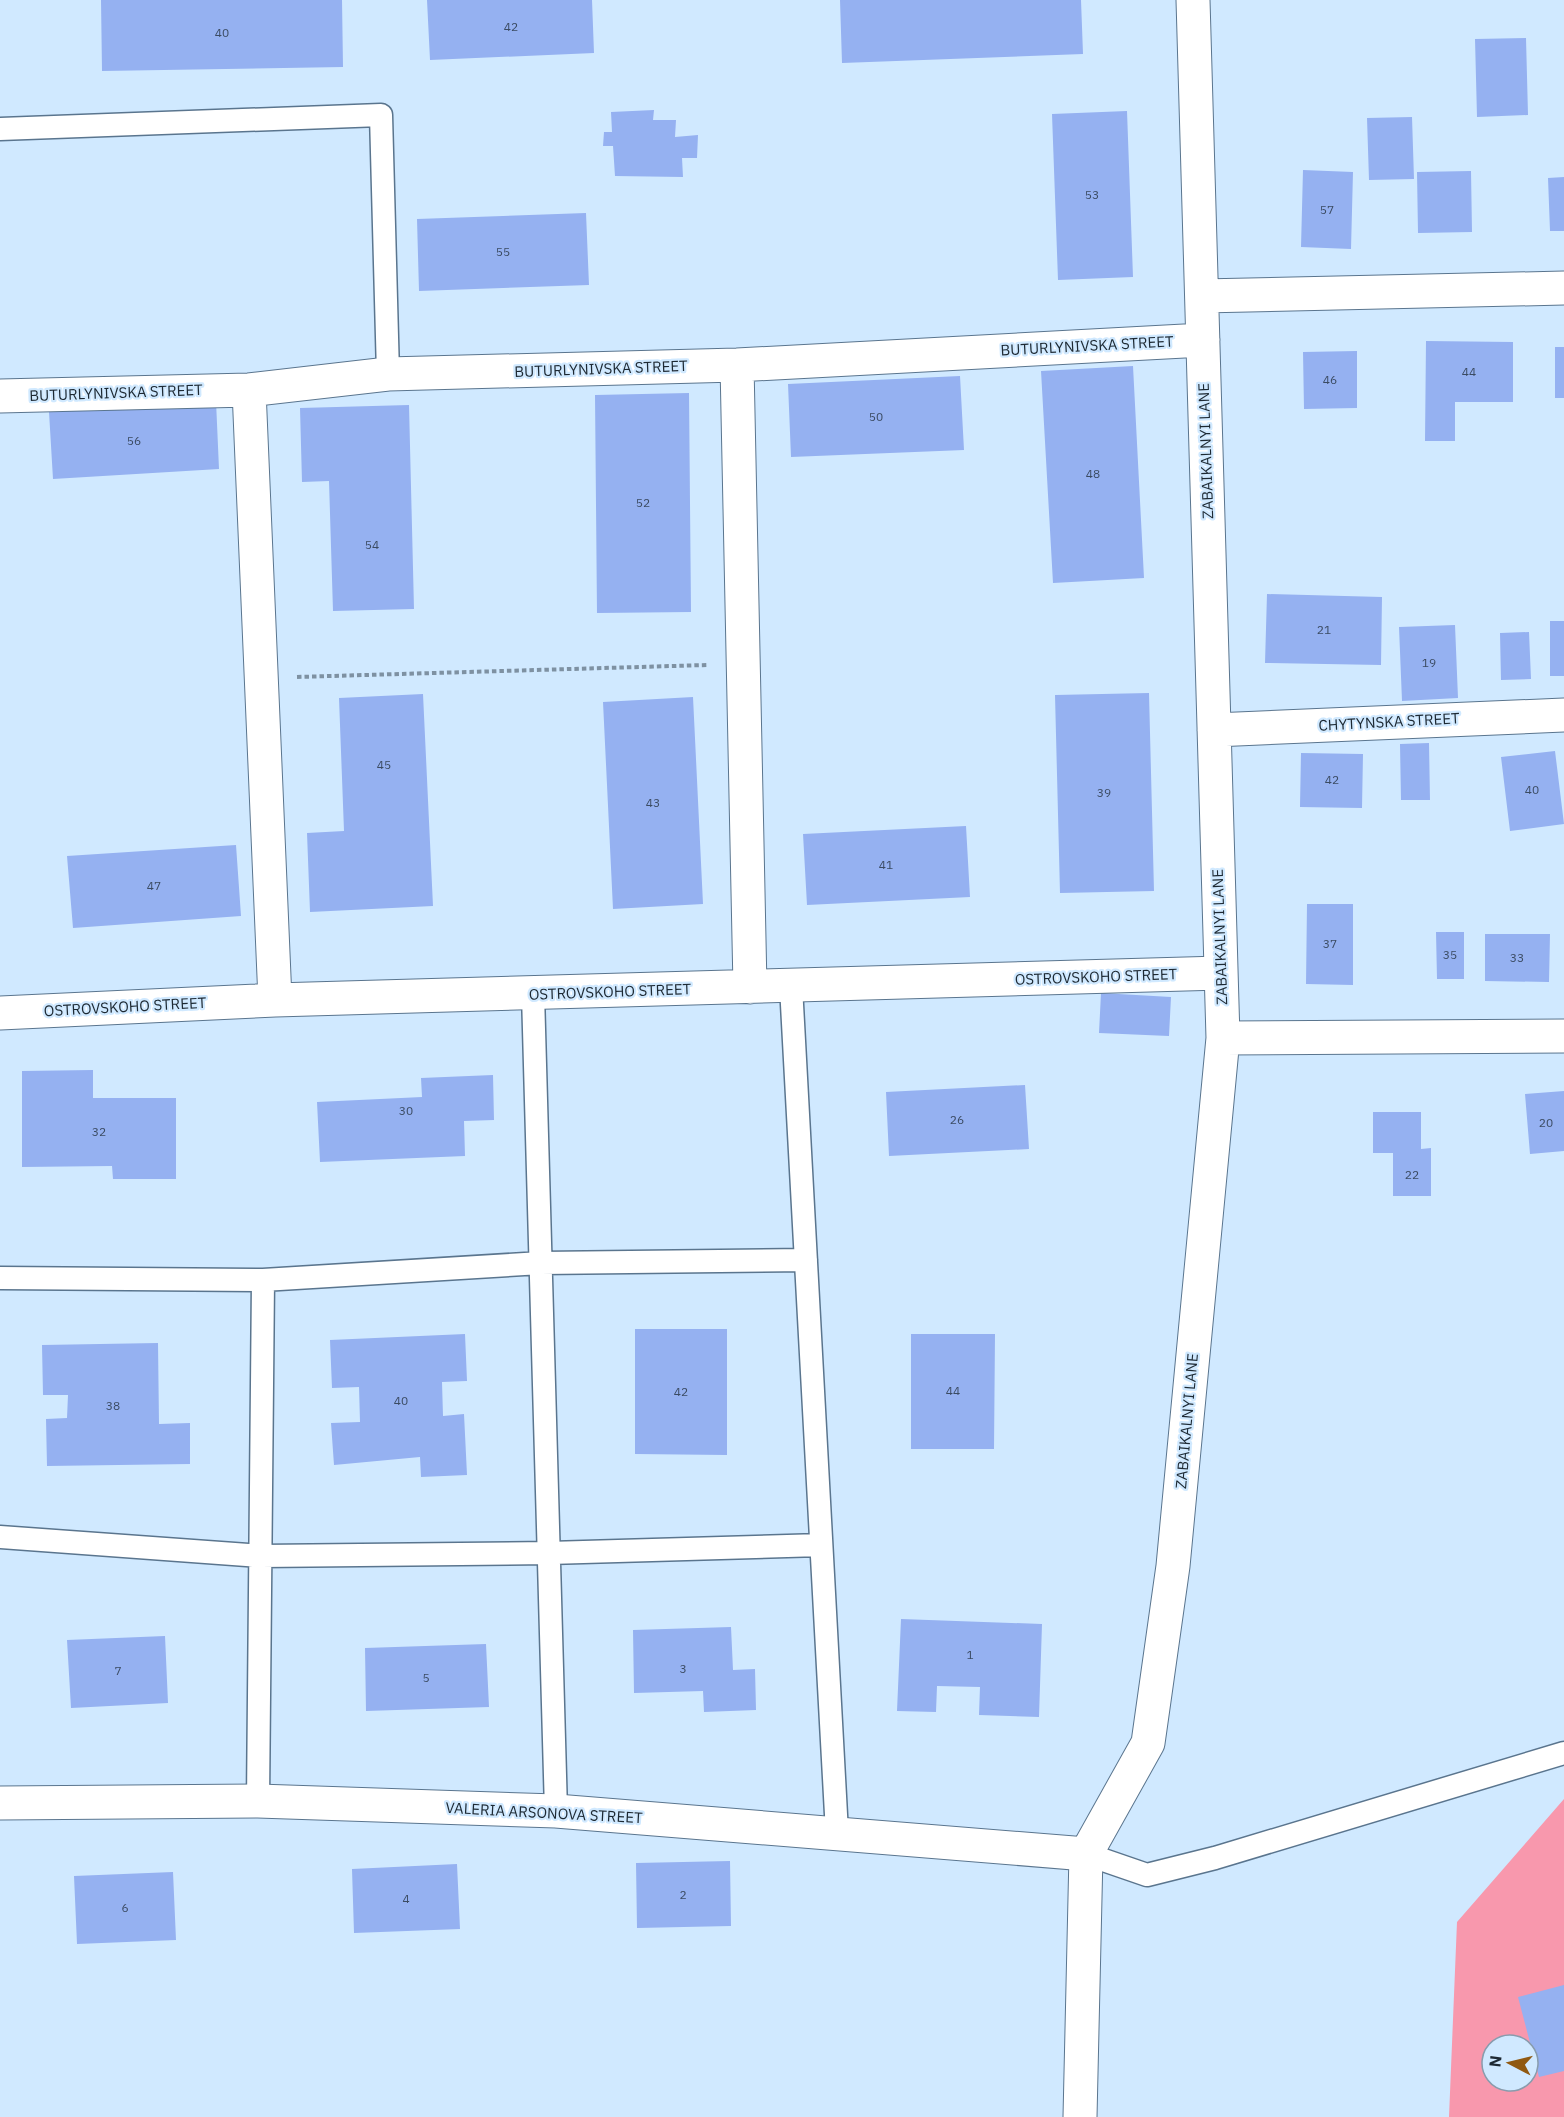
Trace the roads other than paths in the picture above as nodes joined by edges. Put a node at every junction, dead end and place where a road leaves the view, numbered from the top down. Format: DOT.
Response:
graph roads {
  1 [pos="1193,0"];
  2 [pos="0,129"];
  3 [pos="1564,288"];
  4 [pos="1202,296"];
  5 [pos="1203,340"];
  6 [pos="737,365"];
  7 [pos="388,374"];
  8 [pos="249,390"];
  9 [pos="0,396"];
  10 [pos="1564,715"];
  11 [pos="1214,730"];
  12 [pos="1221,974"];
  13 [pos="791,986"];
  14 [pos="750,987"];
  15 [pos="533,994"];
  16 [pos="275,1000"];
  17 [pos="0,1013"];
  18 [pos="1564,1036"];
  19 [pos="1223,1038"];
  20 [pos="806,1260"];
  21 [pos="541,1263"];
  22 [pos="0,1278"];
  23 [pos="263,1280"];
  24 [pos="0,1537"];
  25 [pos="821,1545"];
  26 [pos="549,1553"];
  27 [pos="261,1556"];
  28 [pos="1564,1753"];
  29 [pos="258,1801"];
  30 [pos="0,1803"];
  31 [pos="556,1811"];
  32 [pos="837,1833"];
  33 [pos="1086,1854"];
  34 [pos="1080,2117"];
  1 -- 4 [label="street, ZABAIKALNYI LANE"];
  2 -- 7 [label="lane"];
  3 -- 4 [label="street"];
  4 -- 5 [label="street, ZABAIKALNYI LANE"];
  5 -- 6 [label="street, BUTURLYNIVSKA STREET"];
  5 -- 11 [label="street, ZABAIKALNYI LANE"];
  6 -- 7 [label="street, BUTURLYNIVSKA STREET"];
  6 -- 14 [label="street"];
  7 -- 8 [label="street, BUTURLYNIVSKA STREET"];
  8 -- 9 [label="street, BUTURLYNIVSKA STREET"];
  8 -- 16 [label="street"];
  10 -- 11 [label="street, CHYTYNSKA STREET"];
  11 -- 12 [label="street, ZABAIKALNYI LANE"];
  12 -- 13 [label="street, OSTROVSKOHO STREET"];
  12 -- 19 [label="street, ZABAIKALNYI LANE"];
  13 -- 14 [label="street, OSTROVSKOHO STREET"];
  13 -- 20 [label="lane"];
  14 -- 15 [label="street, OSTROVSKOHO STREET"];
  15 -- 16 [label="street, OSTROVSKOHO STREET"];
  15 -- 21 [label="lane"];
  16 -- 17 [label="street, OSTROVSKOHO STREET"];
  18 -- 19 [label="street"];
  19 -- 33 [label="street, ZABAIKALNYI LANE"];
  20 -- 21 [label="lane"];
  20 -- 25 [label="lane"];
  21 -- 23 [label="lane"];
  21 -- 26 [label="lane"];
  22 -- 23 [label="lane"];
  23 -- 27 [label="lane"];
  24 -- 27 [label="lane"];
  25 -- 26 [label="lane"];
  25 -- 32 [label="lane"];
  26 -- 27 [label="lane"];
  26 -- 31 [label="lane"];
  27 -- 29 [label="lane"];
  28 -- 33 [label="lane"];
  29 -- 30 [label="street, VALERIA ARSONOVA STREET"];
  29 -- 31 [label="street, VALERIA ARSONOVA STREET"];
  31 -- 32 [label="street, VALERIA ARSONOVA STREET"];
  32 -- 33 [label="street, VALERIA ARSONOVA STREET"];
  33 -- 34 [label="street"];
}
